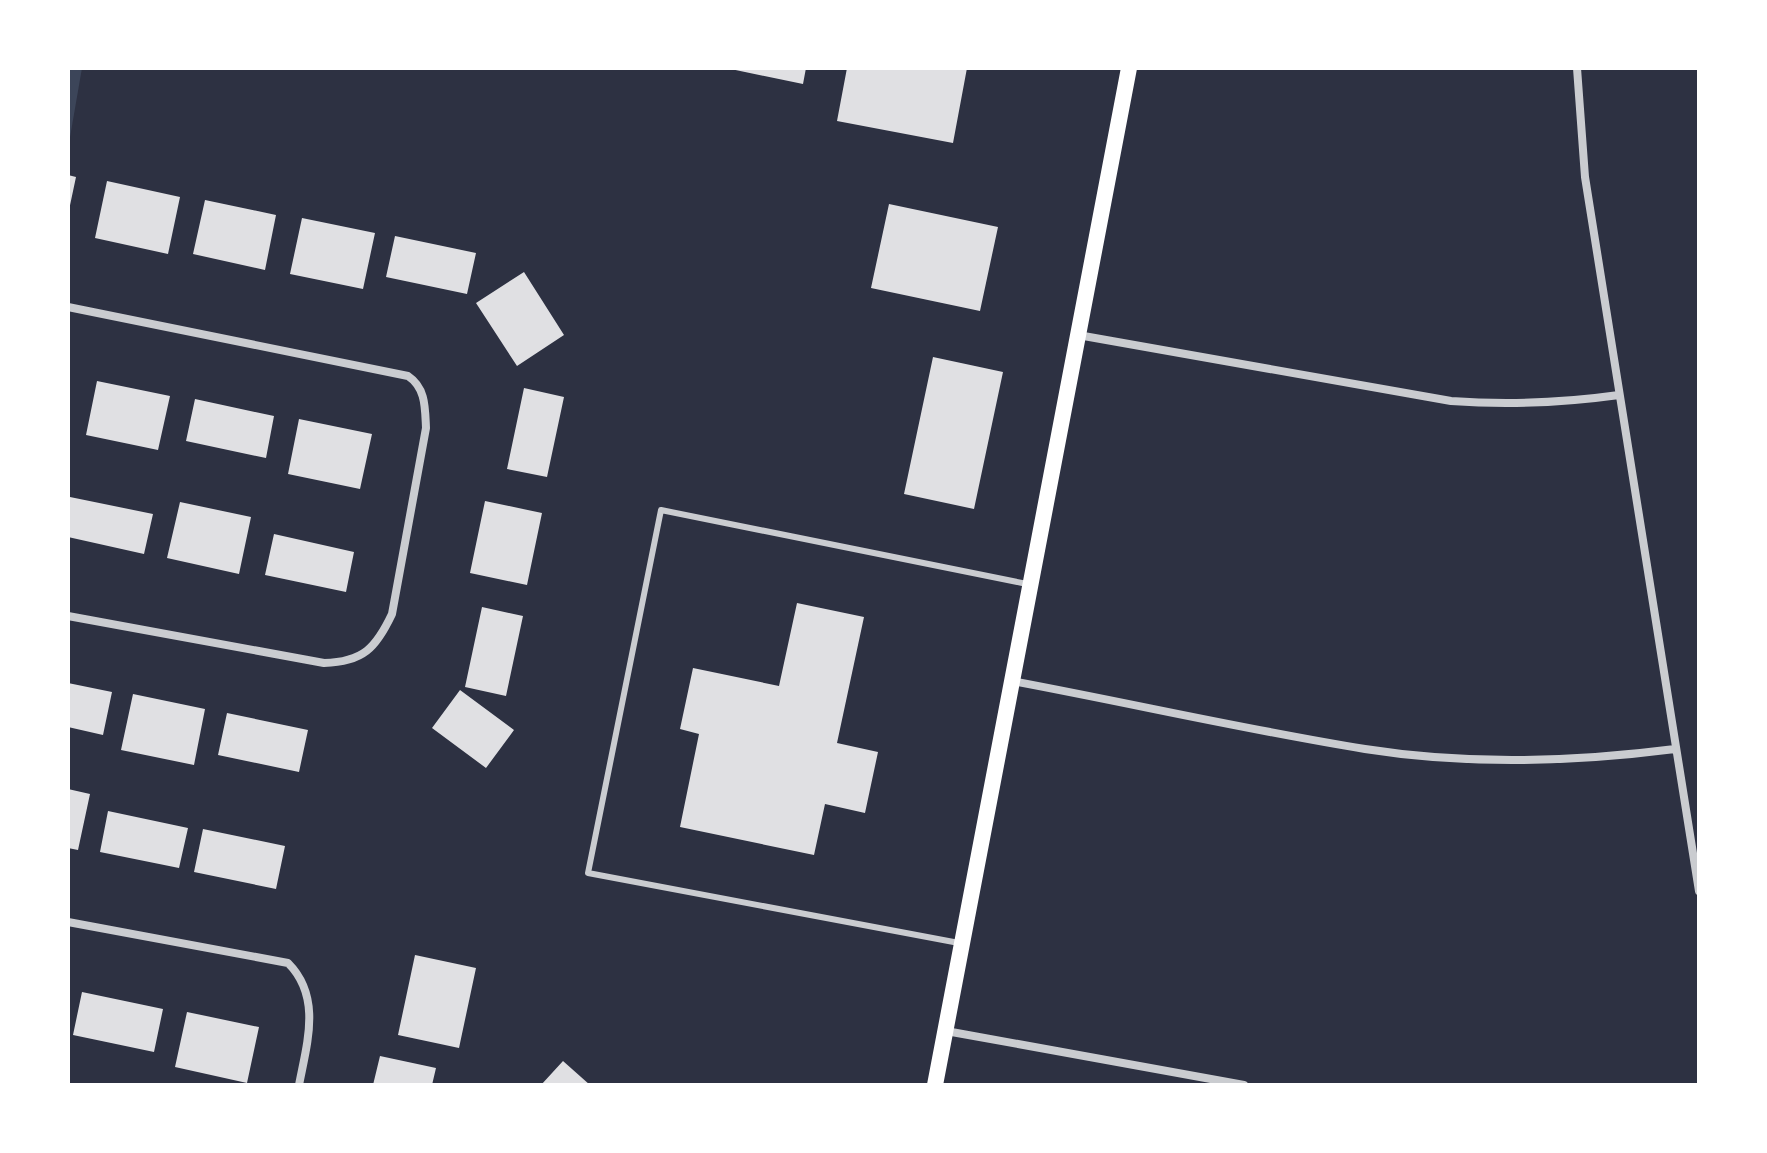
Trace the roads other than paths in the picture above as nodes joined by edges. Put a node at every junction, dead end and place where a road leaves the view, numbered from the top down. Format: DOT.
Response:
graph roads {
  1 [pos="1129,68"];
  2 [pos="1577,68"];
  3 [pos="68,307"];
  4 [pos="1078,335"];
  5 [pos="1619,395"];
  6 [pos="1031,585"];
  7 [pos="68,616"];
  8 [pos="1012,681"];
  9 [pos="1675,749"];
  10 [pos="1699,891"];
  11 [pos="68,922"];
  12 [pos="963,944"];
  13 [pos="946,1031"];
  14 [pos="299,1085"];
  15 [pos="935,1085"];
  16 [pos="1244,1085"];
  1 -- 4 [label="main road"];
  2 -- 5 [label="street"];
  3 -- 7 [label="street"];
  4 -- 5 [label="street"];
  4 -- 6 [label="main road"];
  5 -- 9 [label="street"];
  6 -- 8 [label="main road"];
  6 -- 12 [label="lane"];
  8 -- 9 [label="street"];
  8 -- 12 [label="main road"];
  9 -- 10 [label="street"];
  11 -- 14 [label="street"];
  12 -- 13 [label="main road"];
  13 -- 15 [label="main road"];
  13 -- 16 [label="street"];
}
